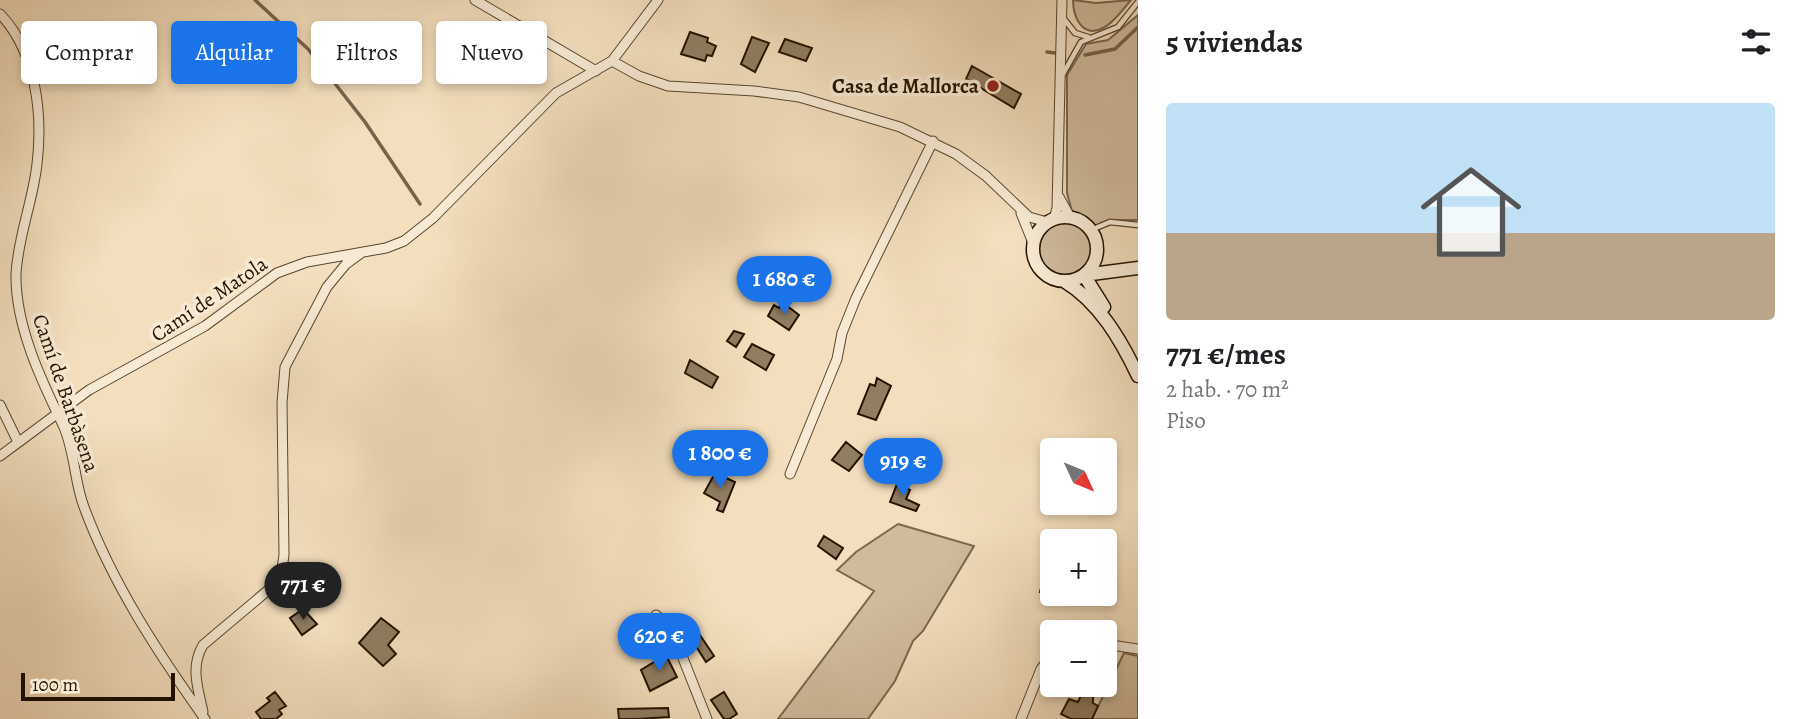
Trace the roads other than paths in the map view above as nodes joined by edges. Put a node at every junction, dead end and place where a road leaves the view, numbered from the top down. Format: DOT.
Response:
graph roads {
  1 [pos="475,0"];
  2 [pos="647,0"];
  3 [pos="658,0"];
  4 [pos="1062,0"];
  5 [pos="1138,2"];
  6 [pos="648,12"];
  7 [pos="0,14"];
  8 [pos="1062,15"];
  9 [pos="1088,37"];
  10 [pos="612,61"];
  11 [pos="596,71"];
  12 [pos="1061,78"];
  13 [pos="933,141"];
  14 [pos="1056,192"];
  15 [pos="1019,208"];
  16 [pos="1070,217"];
  17 [pos="1051,220"];
  18 [pos="1138,226"];
  19 [pos="1091,230"];
  20 [pos="1033,243"];
  21 [pos="365,250"];
  22 [pos="1097,254"];
  23 [pos="1135,268"];
  24 [pos="1084,275"];
  25 [pos="1064,281"];
  26 [pos="1138,366"];
  27 [pos="1138,376"];
  28 [pos="0,405"];
  29 [pos="55,412"];
  30 [pos="18,442"];
  31 [pos="0,456"];
  32 [pos="790,474"];
  33 [pos="656,615"];
  34 [pos="1117,646"];
  35 [pos="1137,649"];
  36 [pos="1040,672"];
  37 [pos="204,719"];
  38 [pos="707,719"];
  39 [pos="1021,719"];
  1 -- 11 [label="street"];
  2 -- 6 [label="street"];
  3 -- 6 [label="street, Camí de Matola"];
  4 -- 8 [label="street"];
  5 -- 9 [label="lane"];
  6 -- 10 [label="street, Camí de Matola"];
  7 -- 29 [label="street, Camí de Barbàsena"];
  8 -- 9 [label="lane"];
  8 -- 12 [label="street"];
  9 -- 12 [label="lane"];
  10 -- 11 [label="street, Camí de Matola"];
  10 -- 13 [label="street"];
  11 -- 21 [label="street, Camí de Matola"];
  12 -- 14 [label="street"];
  13 -- 15 [label="street"];
  13 -- 32 [label="street"];
  14 -- 16 [label="street"];
  14 -- 17 [label="street"];
  15 -- 17 [label="street"];
  15 -- 20 [label="street"];
  16 -- 17 [label="main road"];
  16 -- 19 [label="main road"];
  17 -- 20 [label="main road"];
  18 -- 19 [label="lane"];
  19 -- 22 [label="main road"];
  20 -- 25 [label="main road"];
  21 -- 29 [label="street, Camí de Matola"];
  21 -- 37 [label="street"];
  22 -- 23 [label="main road"];
  22 -- 24 [label="main road"];
  23 -- 24 [label="main road"];
  24 -- 25 [label="main road"];
  24 -- 26 [label="main road"];
  25 -- 27 [label="main road"];
  28 -- 30 [label="street"];
  29 -- 30 [label="street, Camí de Matola"];
  29 -- 37 [label="street, Camí de Barbàsena"];
  30 -- 31 [label="street, Camí de Matola"];
  33 -- 38 [label="street"];
  34 -- 35 [label="street"];
  36 -- 39 [label="street"];
}
